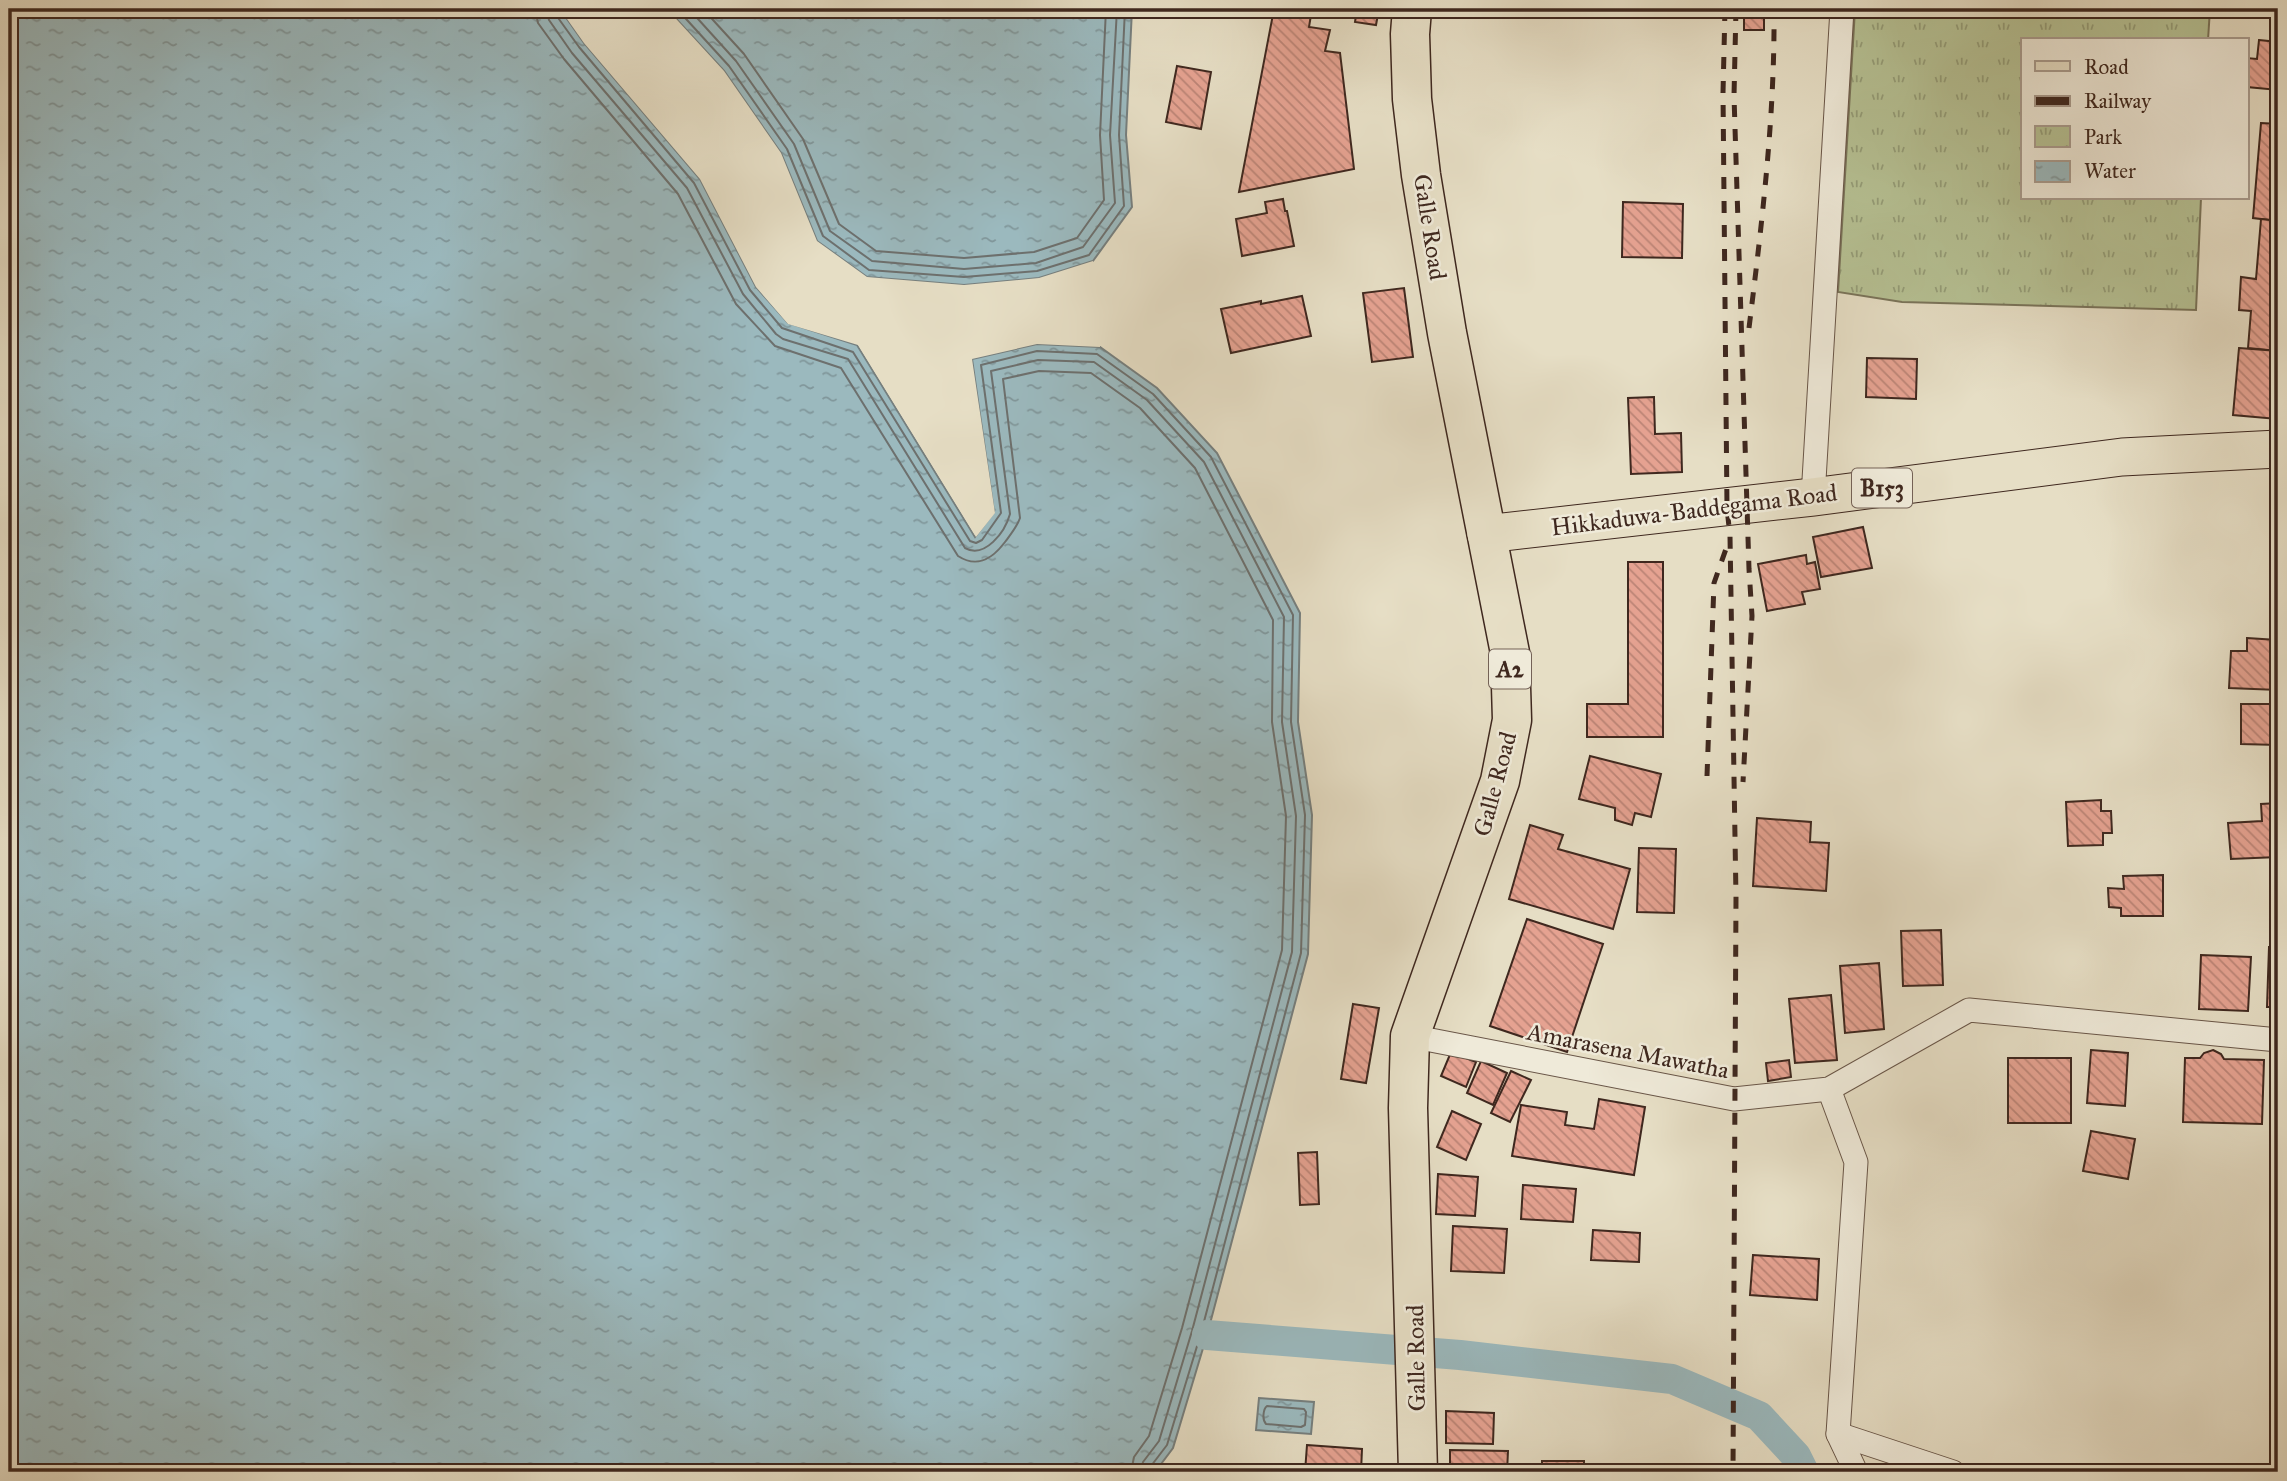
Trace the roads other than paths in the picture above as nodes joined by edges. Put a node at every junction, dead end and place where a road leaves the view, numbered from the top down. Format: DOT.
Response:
graph roads {
  1 [pos="1412,9"];
  2 [pos="1842,9"];
  3 [pos="2278,449"];
  4 [pos="1813,497"];
  5 [pos="1486,534"];
  6 [pos="1410,1036"];
  7 [pos="2278,1040"];
  8 [pos="1829,1089"];
  9 [pos="1838,1434"];
  10 [pos="1418,1472"];
  11 [pos="1856,1472"];
  12 [pos="1953,1472"];
  1 -- 5 [label="highway, Galle Road / A2"];
  2 -- 4 [label="street"];
  3 -- 4 [label="main road, Hikkaduwa-Baddegama Road / B153"];
  4 -- 5 [label="main road, Hikkaduwa-Baddegama Road / B153"];
  5 -- 6 [label="highway, Galle Road / A2"];
  6 -- 8 [label="street, Amarasena Mawatha"];
  6 -- 10 [label="highway, Galle Road / A2"];
  7 -- 8 [label="street, Amarasena Mawatha"];
  8 -- 9 [label="street"];
  9 -- 11 [label="street"];
  9 -- 12 [label="street"];
}
